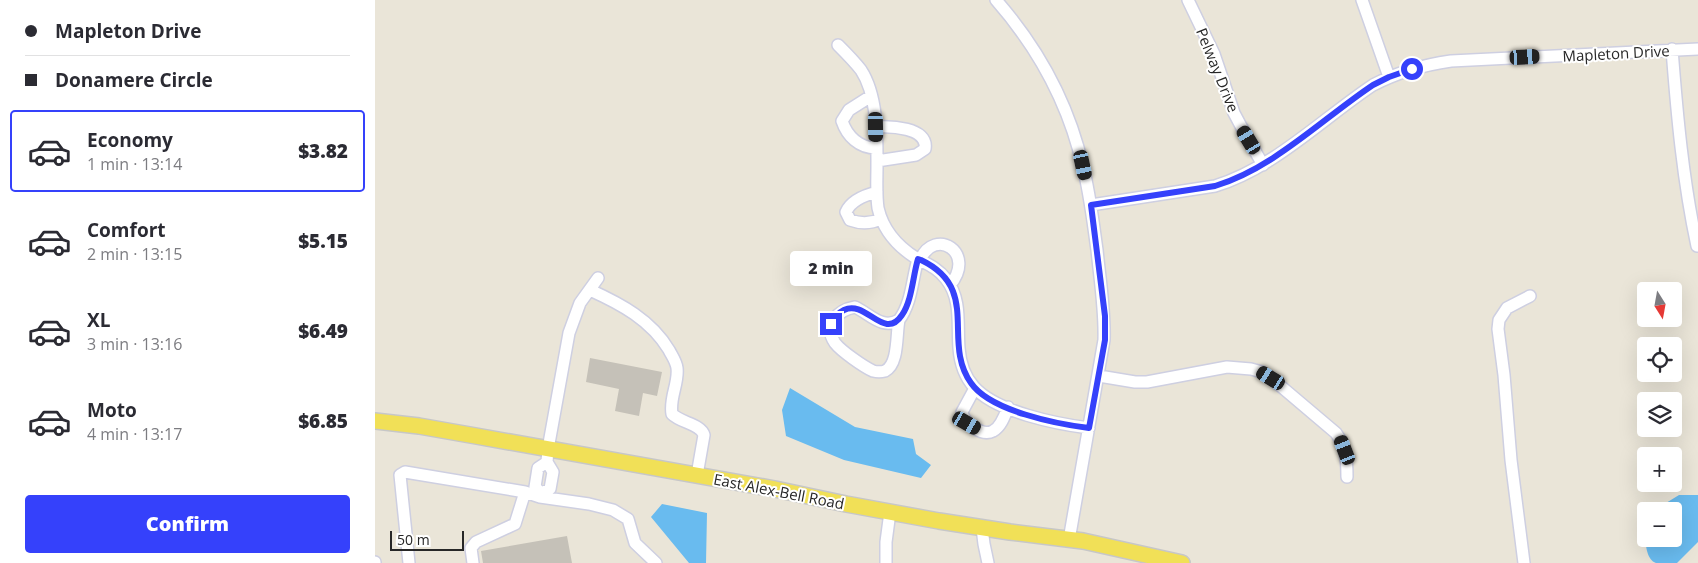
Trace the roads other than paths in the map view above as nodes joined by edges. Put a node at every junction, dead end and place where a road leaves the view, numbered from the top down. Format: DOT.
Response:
graph roads {
  1 [pos="996,0"];
  2 [pos="1188,0"];
  3 [pos="1363,0"];
  4 [pos="837,46"];
  5 [pos="1673,49"];
  6 [pos="1698,49"];
  7 [pos="1389,77"];
  8 [pos="871,96"];
  9 [pos="876,127"];
  10 [pos="876,148"];
  11 [pos="877,161"];
  12 [pos="1263,164"];
  13 [pos="877,192"];
  14 [pos="1091,205"];
  15 [pos="881,219"];
  16 [pos="1697,246"];
  17 [pos="919,259"];
  18 [pos="598,278"];
  19 [pos="950,285"];
  20 [pos="590,290"];
  21 [pos="1530,296"];
  22 [pos="899,320"];
  23 [pos="1099,376"];
  24 [pos="975,388"];
  25 [pos="1008,407"];
  26 [pos="375,421"];
  27 [pos="1089,428"];
  28 [pos="548,456"];
  29 [pos="697,475"];
  30 [pos="1347,477"];
  31 [pos="525,492"];
  32 [pos="540,495"];
  33 [pos="890,512"];
  34 [pos="982,528"];
  35 [pos="1069,540"];
  36 [pos="409,563"];
  37 [pos="473,563"];
  38 [pos="656,563"];
  39 [pos="886,563"];
  40 [pos="988,563"];
  41 [pos="1182,563"];
  42 [pos="1524,563"];
  1 -- 14 [label="street"];
  2 -- 12 [label="street, Pelway Drive"];
  3 -- 7 [label="street"];
  4 -- 8 [label="street"];
  5 -- 6 [label="street, Mapleton Drive"];
  5 -- 7 [label="street, Mapleton Drive"];
  5 -- 16 [label="street"];
  7 -- 12 [label="street, Mapleton Drive"];
  8 -- 9 [label="street"];
  8 -- 10 [label="street"];
  9 -- 10 [label="street"];
  9 -- 11 [label="street"];
  10 -- 11 [label="street"];
  11 -- 13 [label="street"];
  12 -- 14 [label="street, Mapleton Drive"];
  13 -- 15 [label="street"];
  13 -- 15 [label="street"];
  14 -- 23 [label="street"];
  15 -- 17 [label="street"];
  17 -- 19 [label="street"];
  17 -- 19 [label="street"];
  17 -- 22 [label="street"];
  18 -- 20 [label="street"];
  19 -- 24 [label="street"];
  20 -- 28 [label="street"];
  20 -- 29 [label="street"];
  21 -- 42 [label="street"];
  22 -- 22 [label="street"];
  23 -- 27 [label="street"];
  23 -- 30 [label="street"];
  24 -- 25 [label="street"];
  24 -- 25 [label="street"];
  25 -- 27 [label="street"];
  26 -- 28 [label="main road, East Alex-Bell Road"];
  27 -- 35 [label="street"];
  28 -- 29 [label="main road, East Alex-Bell Road"];
  28 -- 32 [label="street"];
  29 -- 33 [label="main road, East Alex-Bell Road"];
  31 -- 32 [label="street"];
  31 -- 36 [label="street"];
  31 -- 37 [label="street"];
  32 -- 38 [label="street"];
  33 -- 34 [label="main road, East Alex-Bell Road"];
  33 -- 39 [label="street"];
  34 -- 35 [label="main road, East Alex-Bell Road"];
  34 -- 40 [label="street"];
  35 -- 41 [label="main road, East Alex-Bell Road"];
}
